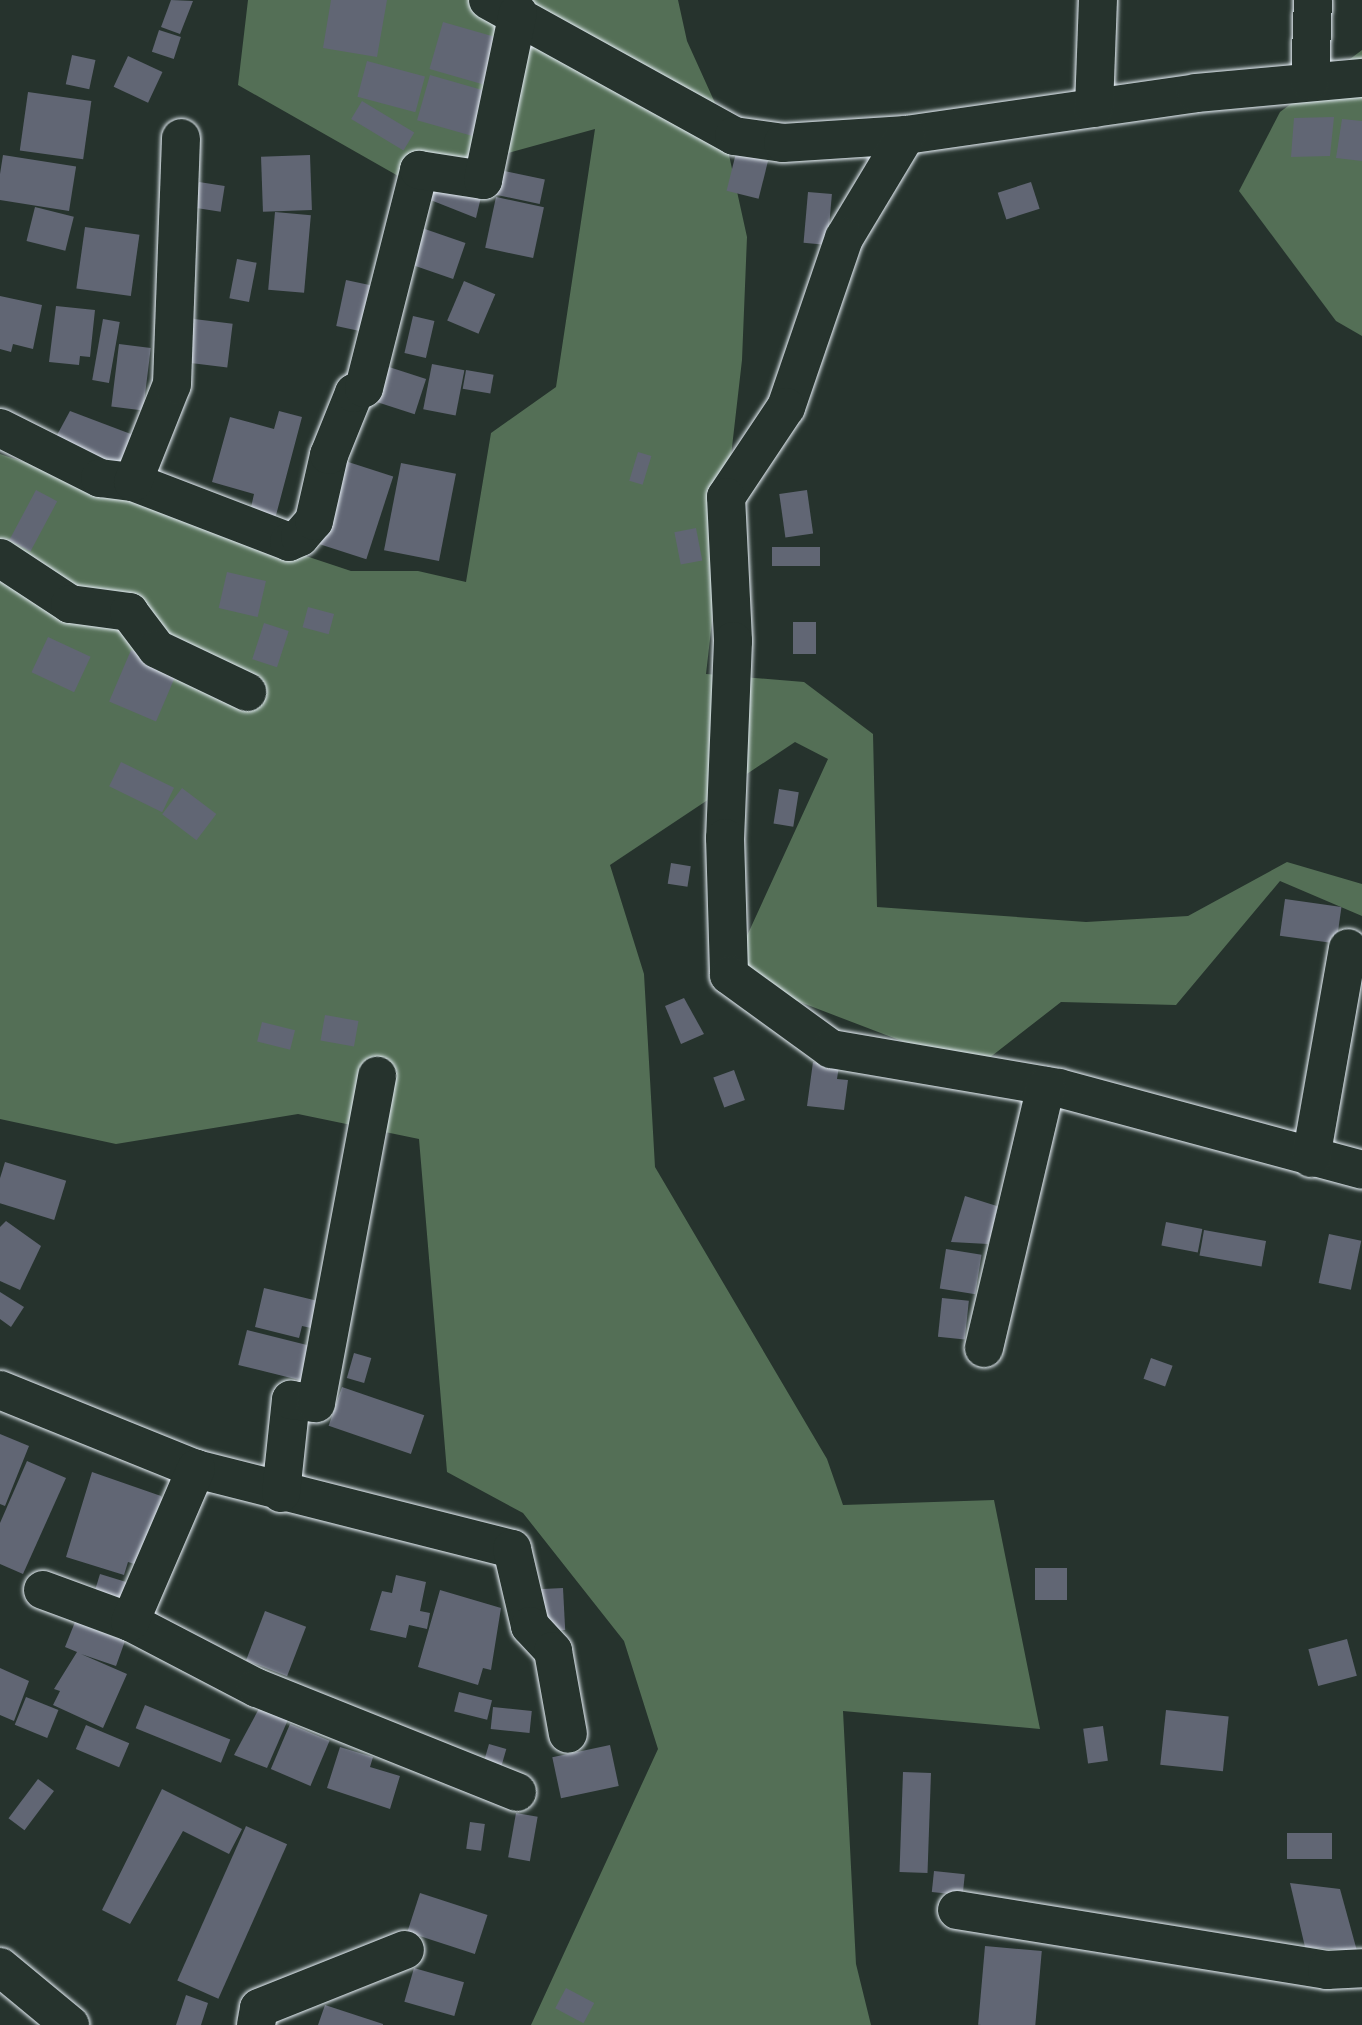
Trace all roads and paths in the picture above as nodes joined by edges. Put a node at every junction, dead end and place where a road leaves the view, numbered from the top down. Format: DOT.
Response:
graph roads {
  1 [pos="1098,0"];
  2 [pos="1314,0"];
  3 [pos="503,7"];
  4 [pos="1362,78"];
  5 [pos="1310,81"];
  6 [pos="1094,108"];
  7 [pos="906,135"];
  8 [pos="181,138"];
  9 [pos="0,428"];
  10 [pos="133,482"];
  11 [pos="0,558"];
  12 [pos="246,692"];
  13 [pos="1348,948"];
  14 [pos="377,1076"];
  15 [pos="1046,1086"];
  16 [pos="1311,1158"];
  17 [pos="1362,1170"];
  18 [pos="984,1348"];
  19 [pos="0,1390"];
  20 [pos="196,1469"];
  21 [pos="281,1493"];
  22 [pos="43,1590"];
  23 [pos="130,1622"];
  24 [pos="568,1734"];
  25 [pos="517,1792"];
  26 [pos="956,1910"];
  27 [pos="405,1950"];
  28 [pos="0,1967"];
  29 [pos="1362,1968"];
  30 [pos="70,2025"];
  31 [pos="256,2025"];
  1 -- 6 [label="street"];
  2 -- 5 [label="street"];
  3 -- 7 [label="street"];
  3 -- 10 [label="street"];
  4 -- 5 [label="street"];
  5 -- 6 [label="street"];
  6 -- 7 [label="street"];
  7 -- 15 [label="street"];
  8 -- 10 [label="street"];
  9 -- 10 [label="street"];
  11 -- 12 [label="street"];
  13 -- 16 [label="street"];
  14 -- 21 [label="street"];
  15 -- 16 [label="street"];
  15 -- 18 [label="street"];
  16 -- 17 [label="street"];
  19 -- 20 [label="street"];
  20 -- 21 [label="street"];
  20 -- 23 [label="street"];
  21 -- 24 [label="street"];
  22 -- 23 [label="street"];
  23 -- 25 [label="street"];
  26 -- 29 [label="street"];
  27 -- 31 [label="street"];
  28 -- 30 [label="street"];
}
